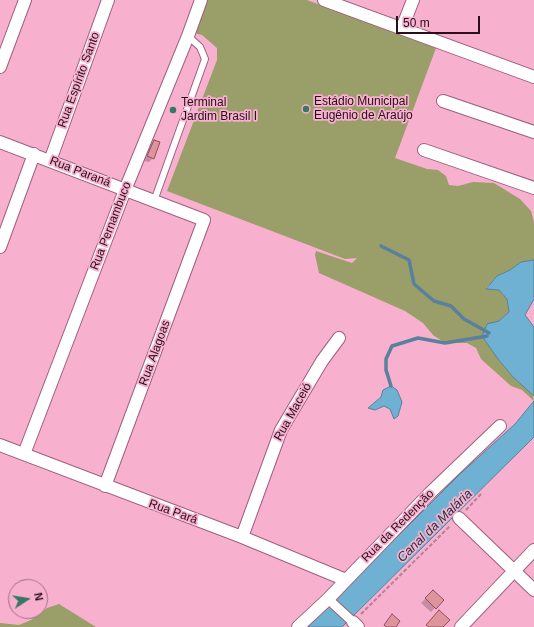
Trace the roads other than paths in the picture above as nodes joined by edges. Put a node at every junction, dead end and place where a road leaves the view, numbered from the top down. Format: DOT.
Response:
graph roads {
  1 [pos="25,0"];
  2 [pos="108,0"];
  3 [pos="201,0"];
  4 [pos="326,0"];
  5 [pos="413,0"];
  6 [pos="402,28"];
  7 [pos="188,36"];
  8 [pos="0,67"];
  9 [pos="534,77"];
  10 [pos="443,101"];
  11 [pos="534,132"];
  12 [pos="0,142"];
  13 [pos="424,150"];
  14 [pos="34,154"];
  15 [pos="50,161"];
  16 [pos="534,188"];
  17 [pos="125,190"];
  18 [pos="154,201"];
  19 [pos="204,220"];
  20 [pos="0,247"];
  21 [pos="339,338"];
  22 [pos="500,426"];
  23 [pos="0,445"];
  24 [pos="24,454"];
  25 [pos="105,486"];
  26 [pos="459,518"];
  27 [pos="242,537"];
  28 [pos="534,550"];
  29 [pos="513,571"];
  30 [pos="346,580"];
  31 [pos="534,590"];
  32 [pos="328,599"];
  33 [pos="356,625"];
  34 [pos="298,627"];
  35 [pos="461,627"];
  1 -- 8 [label="street"];
  2 -- 15 [label="street, Rua Espírito Santo"];
  3 -- 7 [label="street, Rua Pernambuco"];
  4 -- 6 [label="street"];
  5 -- 6 [label="street"];
  6 -- 9 [label="street"];
  7 -- 17 [label="street, Rua Pernambuco"];
  7 -- 18 [label="lane"];
  10 -- 11 [label="street"];
  12 -- 14 [label="street, Rua Paraná"];
  13 -- 16 [label="street"];
  14 -- 15 [label="street, Rua Paraná"];
  14 -- 20 [label="street"];
  15 -- 17 [label="street, Rua Paraná"];
  17 -- 18 [label="street, Rua Paraná"];
  17 -- 24 [label="street, Rua Pernambuco"];
  18 -- 19 [label="street, Rua Paraná"];
  19 -- 25 [label="street, Rua Alagoas"];
  21 -- 27 [label="street, Rua Maceió"];
  22 -- 30 [label="street, Rua da Redenção"];
  23 -- 24 [label="street, Rua Pará"];
  24 -- 25 [label="street, Rua Pará"];
  25 -- 27 [label="street, Rua Pará"];
  26 -- 29 [label="street"];
  27 -- 30 [label="street, Rua Pará"];
  28 -- 29 [label="street"];
  29 -- 31 [label="street"];
  29 -- 35 [label="street"];
  30 -- 32 [label="street, Rua da Redenção"];
  32 -- 33 [label="street"];
  32 -- 34 [label="street, Rua da Redenção"];
}
